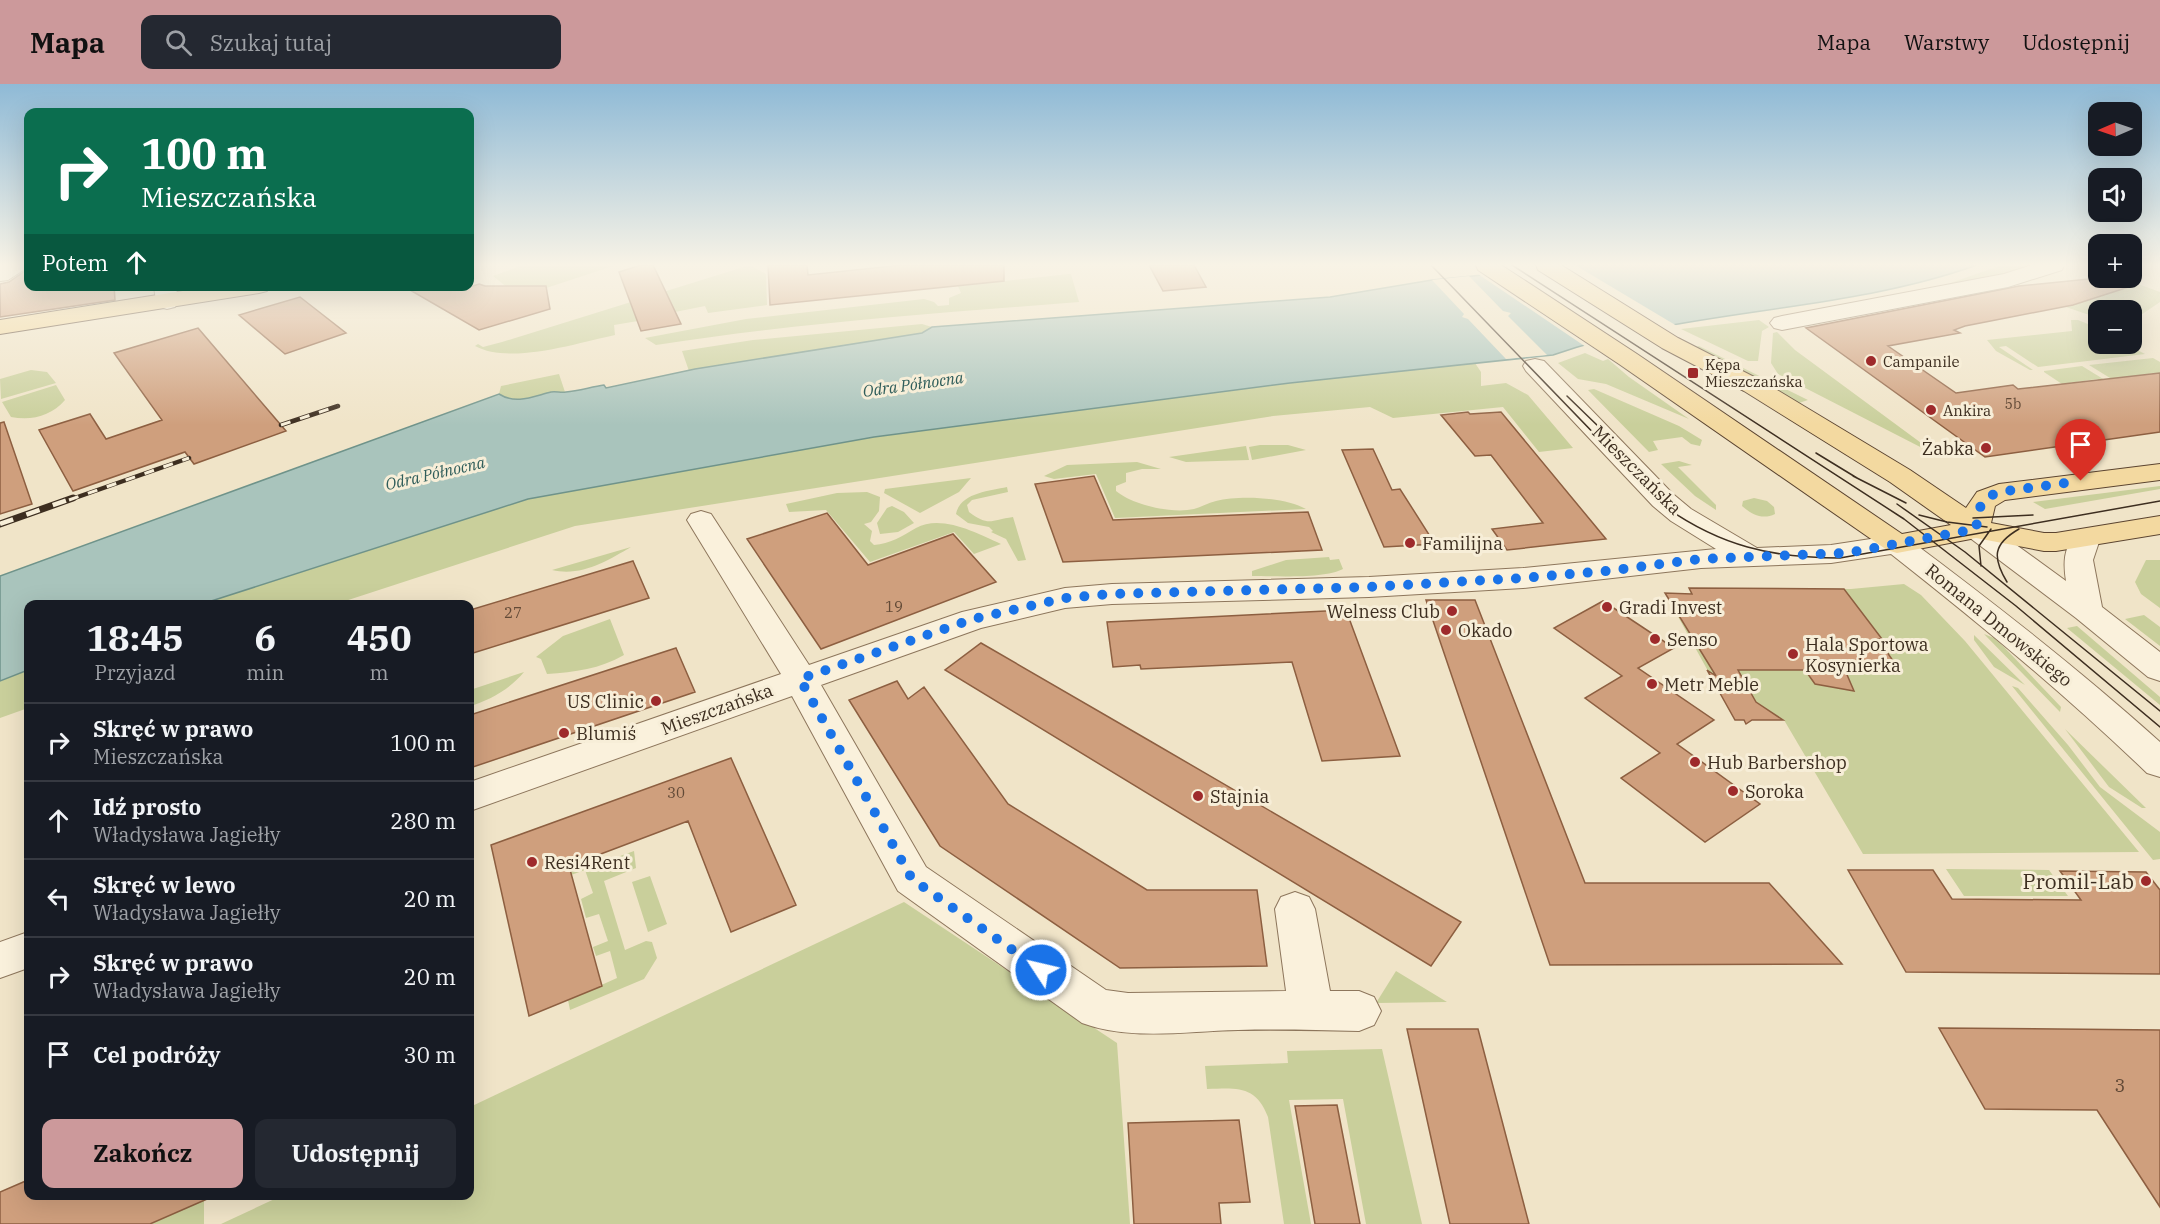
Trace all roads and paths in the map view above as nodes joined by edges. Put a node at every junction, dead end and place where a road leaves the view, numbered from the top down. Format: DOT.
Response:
graph roads {
  1 [pos="44,318"];
  2 [pos="1566,318"];
  3 [pos="1631,318"];
  4 [pos="1807,318"];
  5 [pos="1782,323"];
  6 [pos="0,327"];
  7 [pos="1535,366"];
  8 [pos="2160,472"];
  9 [pos="701,520"];
  10 [pos="2160,525"];
  11 [pos="1976,529"];
  12 [pos="2085,538"];
  13 [pos="1897,544"];
  14 [pos="1751,557"];
  15 [pos="2087,611"];
  16 [pos="2160,669"];
  17 [pos="800,679"];
  18 [pos="2160,764"];
  19 [pos="474,796"];
  20 [pos="1295,909"];
  21 [pos="24,951"];
  22 [pos="0,960"];
  23 [pos="1311,1010"];
  24 [pos="1359,1011"];
  1 -- 6 [label="main road"];
  2 -- 13 [label="main road, Romana Dmowskiego"];
  3 -- 11 [label="main road"];
  4 -- 5 [label="street"];
  7 -- 14 [label="street, Mieszczańska"];
  8 -- 11 [label="main road"];
  9 -- 17 [label="street"];
  10 -- 12 [label="main road"];
  11 -- 12 [label="main road"];
  11 -- 13 [label="main road"];
  11 -- 15 [label="street"];
  12 -- 15 [label="street"];
  13 -- 14 [label="street, Mieszczańska"];
  13 -- 18 [label="street, Romana Dmowskiego"];
  14 -- 17 [label="street, Mieszczańska"];
  15 -- 16 [label="street"];
  17 -- 19 [label="street, Mieszczańska"];
  17 -- 23 [label="street"];
  20 -- 23 [label="street"];
  21 -- 22 [label="street"];
  23 -- 24 [label="street"];
}
